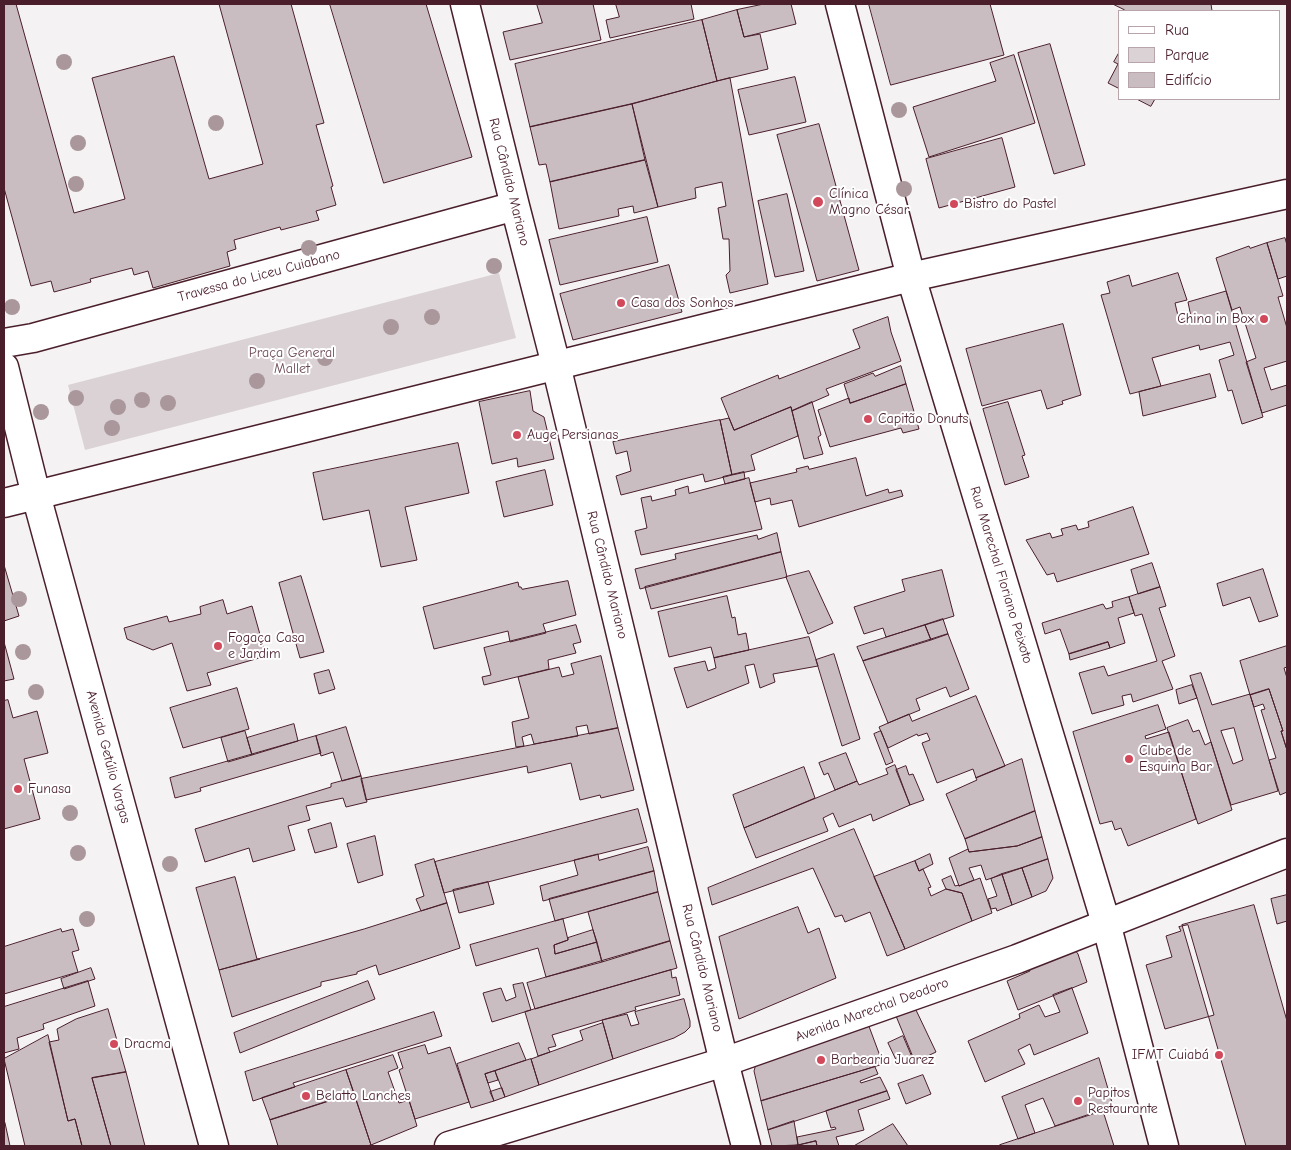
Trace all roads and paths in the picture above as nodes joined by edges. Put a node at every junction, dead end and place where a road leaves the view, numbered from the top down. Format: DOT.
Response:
graph roads {
  1 [pos="465,4"];
  2 [pos="840,4"];
  3 [pos="1287,194"];
  4 [pos="515,206"];
  5 [pos="911,277"];
  6 [pos="4,343"];
  7 [pos="556,365"];
  8 [pos="4,367"];
  9 [pos="36,495"];
  10 [pos="4,503"];
  11 [pos="1287,853"];
  12 [pos="1106,923"];
  13 [pos="724,1062"];
  14 [pos="214,1146"];
  15 [pos="449,1146"];
  16 [pos="746,1146"];
  17 [pos="1164,1146"];
  1 -- 4 [label="main road, Rua Cândido Mariano"];
  2 -- 5 [label="main road, Rua Marechal Floriano Peixoto"];
  3 -- 5 [label="main road"];
  4 -- 6 [label="main road, Travessa do Liceu Cuiabano"];
  4 -- 7 [label="main road, Rua Cândido Mariano"];
  5 -- 7 [label="main road"];
  5 -- 12 [label="main road, Rua Marechal Floriano Peixoto"];
  7 -- 9 [label="main road"];
  7 -- 13 [label="main road, Rua Cândido Mariano"];
  8 -- 9 [label="main road, Avenida Getúlio Vargas"];
  9 -- 10 [label="main road"];
  9 -- 14 [label="main road, Avenida Getúlio Vargas"];
  11 -- 12 [label="main road, Avenida Marechal Deodoro"];
  12 -- 13 [label="main road, Avenida Marechal Deodoro"];
  12 -- 17 [label="main road, Rua Marechal Floriano Peixoto"];
  13 -- 15 [label="main road, Avenida Marechal Deodoro"];
  13 -- 16 [label="main road, Rua Cândido Mariano"];
}
